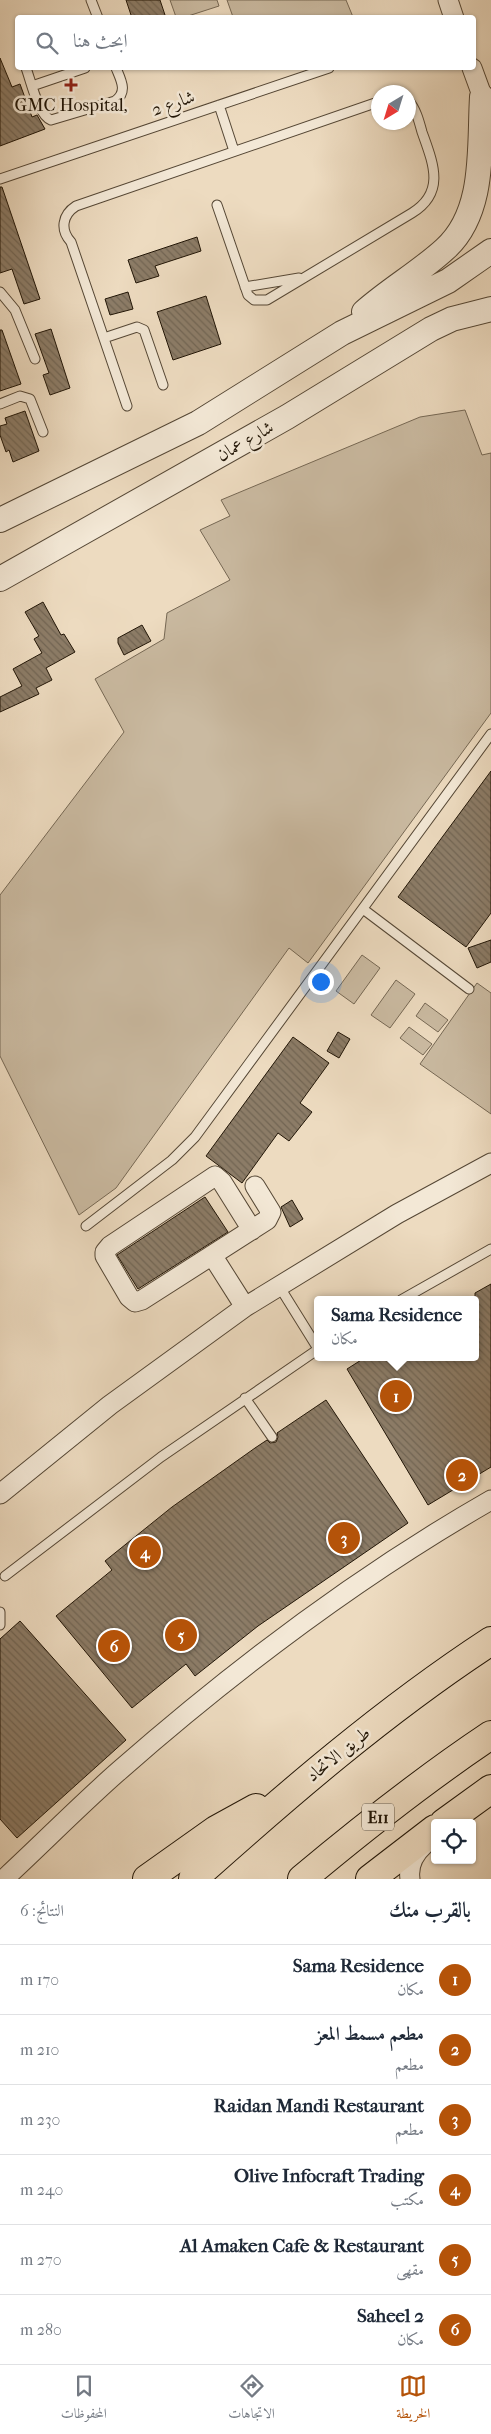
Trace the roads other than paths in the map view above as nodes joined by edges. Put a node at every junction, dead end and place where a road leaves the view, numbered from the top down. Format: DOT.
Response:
graph roads {
  1 [pos="91,0"];
  2 [pos="448,0"];
  3 [pos="452,0"];
  4 [pos="97,15"];
  5 [pos="454,15"];
  6 [pos="454,15"];
  7 [pos="27,70"];
  8 [pos="79,70"];
  9 [pos="117,70"];
  10 [pos="322,70"];
  11 [pos="473,70"];
  12 [pos="32,86"];
  13 [pos="482,97"];
  14 [pos="371,104"];
  15 [pos="219,105"];
  16 [pos="416,114"];
  17 [pos="491,119"];
  18 [pos="234,151"];
  19 [pos="491,158"];
  20 [pos="0,179"];
  21 [pos="217,205"];
  22 [pos="491,251"];
  23 [pos="491,265"];
  24 [pos="491,276"];
  25 [pos="302,278"];
  26 [pos="245,287"];
  27 [pos="0,292"];
  28 [pos="491,309"];
  29 [pos="342,333"];
  30 [pos="104,338"];
  31 [pos="35,359"];
  32 [pos="163,385"];
  33 [pos="0,404"];
  34 [pos="127,406"];
  35 [pos="43,432"];
  36 [pos="6,512"];
  37 [pos="0,579"];
  38 [pos="491,734"];
  39 [pos="363,909"];
  40 [pos="469,989"];
  41 [pos="491,1163"];
  42 [pos="255,1186"];
  43 [pos="86,1226"];
  44 [pos="252,1230"];
  45 [pos="491,1249"];
  46 [pos="212,1255"];
  47 [pos="279,1286"];
  48 [pos="408,1296"];
  49 [pos="245,1307"];
  50 [pos="314,1343"];
  51 [pos="314,1350"];
  52 [pos="245,1398"];
  53 [pos="272,1437"];
  54 [pos="0,1494"];
  55 [pos="491,1500"];
  56 [pos="5,1576"];
  57 [pos="0,1612"];
  58 [pos="0,1625"];
  59 [pos="491,1641"];
  60 [pos="491,1735"];
  61 [pos="309,1777"];
  62 [pos="491,1789"];
  63 [pos="451,1819"];
  64 [pos="431,1832"];
  65 [pos="431,1839"];
  66 [pos="4,1879"];
  67 [pos="147,1879"];
  68 [pos="193,1879"];
  69 [pos="302,1879"];
  70 [pos="370,1879"];
  71 [pos="410,1879"];
  1 -- 4 [label="lane"];
  2 -- 5 [label="street"];
  3 -- 6 [label="lane"];
  7 -- 12 [label="lane"];
  8 -- 12 [label="lane"];
  9 -- 12 [label="lane"];
  10 -- 15 [label="lane, شارع 2"];
  11 -- 13 [label="street"];
  13 -- 17 [label="street"];
  13 -- 19 [label="street"];
  13 -- 29 [label="street"];
  14 -- 18 [label="lane"];
  15 -- 18 [label="lane"];
  15 -- 20 [label="lane, شارع 2"];
  16 -- 25 [label="lane"];
  18 -- 30 [label="lane"];
  21 -- 26 [label="lane"];
  22 -- 29 [label="street"];
  23 -- 24 [label="street"];
  25 -- 26 [label="lane"];
  25 -- 26 [label="lane"];
  27 -- 31 [label="lane"];
  28 -- 37 [label="street, شارع عمان"];
  29 -- 36 [label="street"];
  30 -- 32 [label="lane"];
  30 -- 34 [label="lane"];
  33 -- 35 [label="lane"];
  38 -- 39 [label="lane"];
  39 -- 40 [label="lane"];
  39 -- 43 [label="lane"];
  41 -- 47 [label="street"];
  42 -- 44 [label="street"];
  44 -- 46 [label="street"];
  44 -- 46 [label="street"];
  45 -- 48 [label="lane"];
  46 -- 49 [label="street"];
  47 -- 49 [label="street"];
  47 -- 50 [label="lane"];
  49 -- 54 [label="street"];
  51 -- 52 [label="lane"];
  52 -- 53 [label="lane"];
  52 -- 56 [label="lane"];
  55 -- 66 [label="street"];
  57 -- 58 [label="lane"];
  59 -- 61 [label="main road, طريق الاتحاد"];
  60 -- 69 [label="main road, E11"];
  61 -- 67 [label="main road"];
  61 -- 68 [label="main road, طريق الاتحاد"];
  62 -- 63 [label="main road"];
  64 -- 70 [label="main road"];
  65 -- 71 [label="street"];
}
